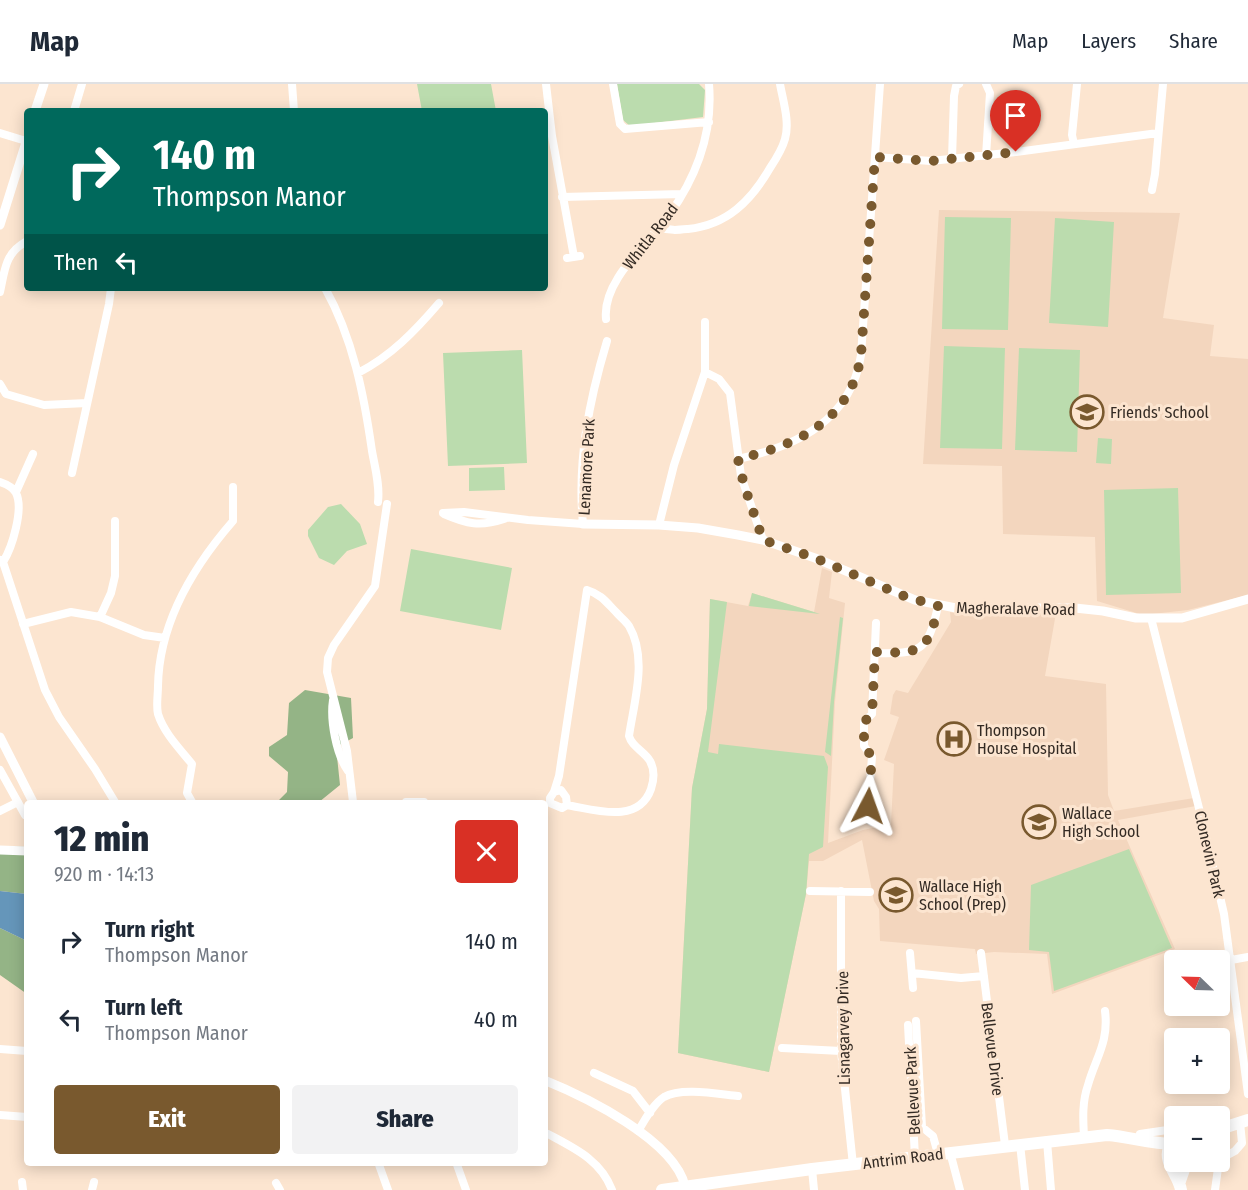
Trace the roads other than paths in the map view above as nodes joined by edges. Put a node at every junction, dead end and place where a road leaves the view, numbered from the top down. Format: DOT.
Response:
graph roads {
  1 [pos="44,84"];
  2 [pos="82,84"];
  3 [pos="292,84"];
  4 [pos="546,84"];
  5 [pos="613,84"];
  6 [pos="709,84"];
  7 [pos="780,84"];
  8 [pos="880,84"];
  9 [pos="959,84"];
  10 [pos="986,84"];
  11 [pos="1077,84"];
  12 [pos="1164,84"];
  13 [pos="36,108"];
  14 [pos="75,108"];
  15 [pos="294,108"];
  16 [pos="709,122"];
  17 [pos="0,133"];
  18 [pos="1158,133"];
  19 [pos="24,139"];
  20 [pos="1074,144"];
  21 [pos="24,149"];
  22 [pos="986,156"];
  23 [pos="875,157"];
  24 [pos="952,159"];
  25 [pos="1152,189"];
  26 [pos="682,194"];
  27 [pos="562,197"];
  28 [pos="0,225"];
  29 [pos="660,227"];
  30 [pos="24,243"];
  31 [pos="574,257"];
  32 [pos="111,291"];
  33 [pos="326,291"];
  34 [pos="0,292"];
  35 [pos="439,303"];
  36 [pos="606,319"];
  37 [pos="705,322"];
  38 [pos="607,341"];
  39 [pos="705,372"];
  40 [pos="358,373"];
  41 [pos="0,384"];
  42 [pos="87,403"];
  43 [pos="33,454"];
  44 [pos="738,459"];
  45 [pos="72,472"];
  46 [pos="0,482"];
  47 [pos="233,487"];
  48 [pos="16,492"];
  49 [pos="378,502"];
  50 [pos="387,504"];
  51 [pos="506,518"];
  52 [pos="115,521"];
  53 [pos="583,524"];
  54 [pos="658,525"];
  55 [pos="763,540"];
  56 [pos="2,561"];
  57 [pos="1248,599"];
  58 [pos="938,606"];
  59 [pos="100,617"];
  60 [pos="1151,618"];
  61 [pos="876,623"];
  62 [pos="23,624"];
  63 [pos="165,638"];
  64 [pos="875,652"];
  65 [pos="0,737"];
  66 [pos="0,770"];
  67 [pos="554,792"];
  68 [pos="32,800"];
  69 [pos="114,800"];
  70 [pos="191,800"];
  71 [pos="353,800"];
  72 [pos="18,802"];
  73 [pos="548,803"];
  74 [pos="567,805"];
  75 [pos="548,806"];
  76 [pos="0,811"];
  77 [pos="24,812"];
  78 [pos="872,822"];
  79 [pos="0,850"];
  80 [pos="24,851"];
  81 [pos="810,891"];
  82 [pos="841,891"];
  83 [pos="870,892"];
  84 [pos="910,953"];
  85 [pos="981,953"];
  86 [pos="1248,957"];
  87 [pos="1231,960"];
  88 [pos="912,973"];
  89 [pos="984,976"];
  90 [pos="913,988"];
  91 [pos="1105,1011"];
  92 [pos="916,1021"];
  93 [pos="908,1025"];
  94 [pos="782,1048"];
  95 [pos="0,1049"];
  96 [pos="24,1051"];
  97 [pos="841,1051"];
  98 [pos="594,1073"];
  99 [pos="548,1082"];
  100 [pos="1248,1094"];
  101 [pos="738,1096"];
  102 [pos="650,1113"];
  103 [pos="0,1114"];
  104 [pos="24,1118"];
  105 [pos="1244,1121"];
  106 [pos="638,1131"];
  107 [pos="1164,1132"];
  108 [pos="548,1134"];
  109 [pos="1084,1137"];
  110 [pos="1142,1138"];
  111 [pos="1047,1141"];
  112 [pos="1164,1142"];
  113 [pos="1020,1144"];
  114 [pos="1005,1145"];
  115 [pos="944,1153"];
  116 [pos="1230,1154"];
  117 [pos="915,1157"];
  118 [pos="1164,1157"];
  119 [pos="853,1165"];
  120 [pos="379,1166"];
  121 [pos="457,1166"];
  122 [pos="812,1168"];
  123 [pos="1217,1172"];
  124 [pos="685,1186"];
  125 [pos="388,1190"];
  126 [pos="466,1190"];
  127 [pos="612,1190"];
  128 [pos="666,1190"];
  129 [pos="814,1190"];
  130 [pos="960,1190"];
  131 [pos="1025,1190"];
  132 [pos="1051,1190"];
  133 [pos="1215,1190"];
  1 -- 13 [label="street"];
  2 -- 14 [label="street"];
  3 -- 15 [label="street"];
  4 -- 27 [label="street"];
  5 -- 16 [label="street"];
  6 -- 16 [label="street, Whitla Road"];
  7 -- 29 [label="street"];
  8 -- 23 [label="street"];
  9 -- 24 [label="street"];
  10 -- 22 [label="street"];
  11 -- 20 [label="street"];
  12 -- 18 [label="street"];
  16 -- 26 [label="street, Whitla Road"];
  17 -- 19 [label="street"];
  18 -- 20 [label="street"];
  18 -- 25 [label="street"];
  20 -- 22 [label="street"];
  21 -- 28 [label="street"];
  22 -- 24 [label="street"];
  23 -- 24 [label="street"];
  23 -- 44 [label="street"];
  26 -- 27 [label="street"];
  26 -- 29 [label="street, Whitla Road"];
  27 -- 31 [label="street"];
  29 -- 36 [label="street, Whitla Road"];
  30 -- 34 [label="street"];
  32 -- 42 [label="street"];
  33 -- 40 [label="street"];
  35 -- 40 [label="street"];
  37 -- 39 [label="street"];
  38 -- 53 [label="street, Lenamore Park"];
  39 -- 44 [label="street"];
  39 -- 54 [label="street"];
  40 -- 49 [label="street"];
  41 -- 42 [label="street"];
  42 -- 45 [label="street"];
  43 -- 48 [label="street"];
  44 -- 55 [label="street"];
  46 -- 48 [label="street"];
  47 -- 63 [label="street"];
  48 -- 56 [label="street"];
  50 -- 71 [label="street"];
  51 -- 51 [label="street, Magheralave Road"];
  51 -- 53 [label="street, Magheralave Road"];
  52 -- 59 [label="street"];
  53 -- 54 [label="street, Magheralave Road"];
  54 -- 55 [label="street, Magheralave Road"];
  55 -- 58 [label="street, Magheralave Road"];
  56 -- 62 [label="street"];
  57 -- 60 [label="street, Magheralave Road"];
  58 -- 60 [label="street, Magheralave Road"];
  58 -- 64 [label="street"];
  59 -- 62 [label="street"];
  59 -- 63 [label="street"];
  60 -- 87 [label="street, Clonevin Park"];
  61 -- 64 [label="street"];
  62 -- 69 [label="street"];
  63 -- 70 [label="street"];
  64 -- 78 [label="street"];
  65 -- 68 [label="street"];
  66 -- 72 [label="street"];
  67 -- 73 [label="street"];
  67 -- 74 [label="street"];
  67 -- 74 [label="street"];
  72 -- 76 [label="street"];
  72 -- 77 [label="street"];
  74 -- 75 [label="street"];
  79 -- 80 [label="street"];
  81 -- 82 [label="street"];
  82 -- 83 [label="street"];
  82 -- 97 [label="street, Lisnagarvey Drive"];
  84 -- 88 [label="street"];
  85 -- 89 [label="street, Bellevue Drive"];
  86 -- 87 [label="street"];
  87 -- 100 [label="street, Clonevin Park"];
  88 -- 89 [label="street"];
  88 -- 90 [label="street"];
  89 -- 114 [label="street, Bellevue Drive"];
  91 -- 109 [label="street"];
  92 -- 115 [label="street"];
  93 -- 117 [label="street, Bellevue Park"];
  94 -- 97 [label="street"];
  95 -- 96 [label="street"];
  97 -- 119 [label="street, Lisnagarvey Drive"];
  98 -- 102 [label="street"];
  99 -- 106 [label="street"];
  101 -- 102 [label="street"];
  102 -- 106 [label="street"];
  103 -- 104 [label="street"];
  105 -- 116 [label="street"];
  106 -- 124 [label="street"];
  107 -- 110 [label="street"];
  108 -- 127 [label="street"];
  109 -- 110 [label="main road, Antrim Road"];
  109 -- 111 [label="main road, Antrim Road"];
  110 -- 112 [label="main road, Antrim Road"];
  110 -- 118 [label="main road, Antrim Road"];
  111 -- 113 [label="main road, Antrim Road"];
  111 -- 132 [label="street"];
  113 -- 114 [label="main road, Antrim Road"];
  113 -- 131 [label="street"];
  114 -- 115 [label="main road, Antrim Road"];
  115 -- 117 [label="main road, Antrim Road"];
  115 -- 130 [label="street"];
  117 -- 119 [label="main road, Antrim Road"];
  119 -- 122 [label="main road, Antrim Road"];
  120 -- 125 [label="street"];
  121 -- 126 [label="street"];
  122 -- 124 [label="main road, Antrim Road"];
  122 -- 129 [label="street"];
  123 -- 133 [label="street"];
  124 -- 128 [label="main road, Antrim Road"];
}
